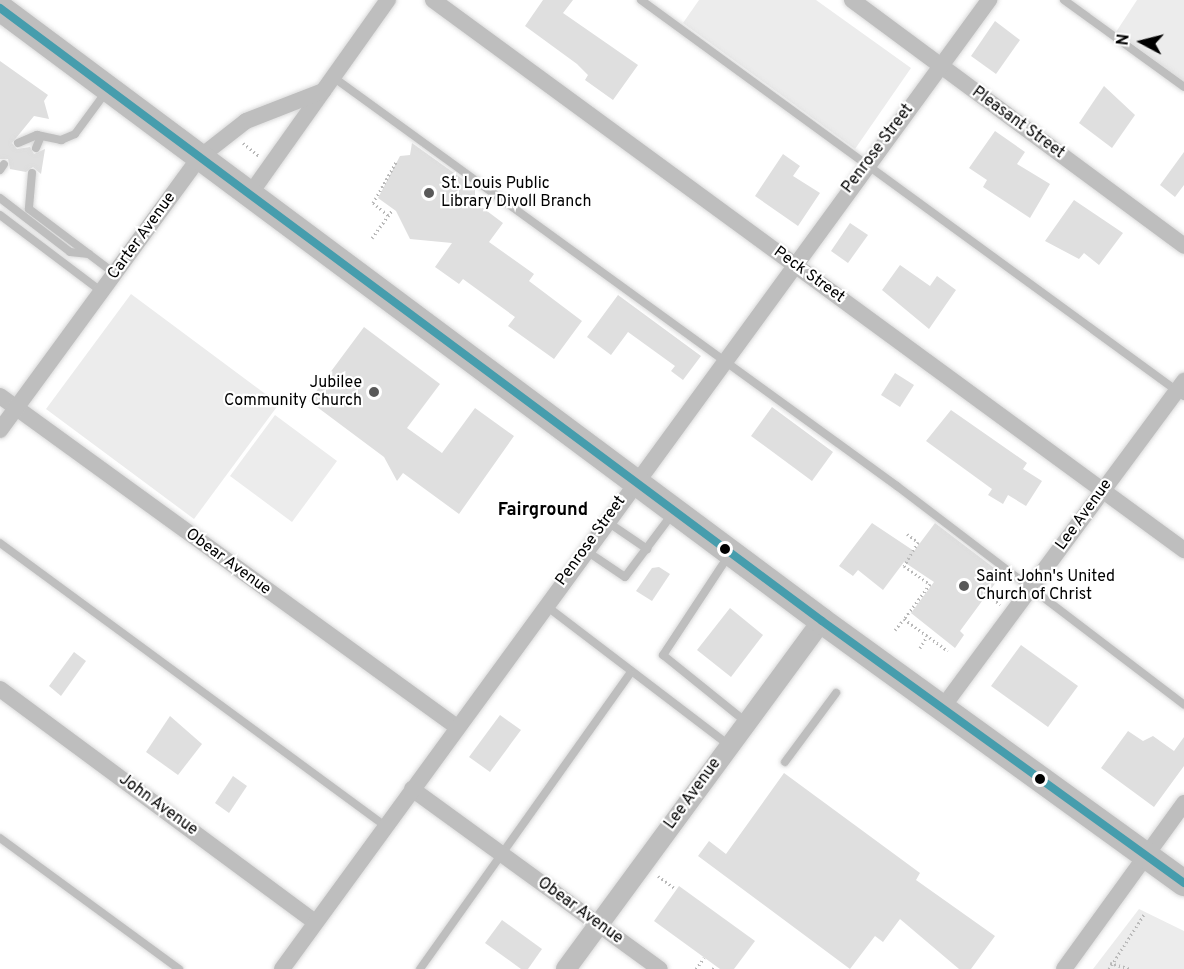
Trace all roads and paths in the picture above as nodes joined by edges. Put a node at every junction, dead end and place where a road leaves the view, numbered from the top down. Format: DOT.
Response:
graph roads {
  1 [pos="388,0"];
  2 [pos="433,0"];
  3 [pos="641,0"];
  4 [pos="852,0"];
  5 [pos="989,0"];
  6 [pos="1064,0"];
  7 [pos="0,8"];
  8 [pos="941,66"];
  9 [pos="328,84"];
  10 [pos="1184,87"];
  11 [pos="108,89"];
  12 [pos="41,136"];
  13 [pos="242,141"];
  14 [pos="18,143"];
  15 [pos="36,148"];
  16 [pos="200,157"];
  17 [pos="260,157"];
  18 [pos="396,162"];
  19 [pos="866,164"];
  20 [pos="32,173"];
  21 [pos="250,194"];
  22 [pos="0,198"];
  23 [pos="392,210"];
  24 [pos="388,215"];
  25 [pos="0,216"];
  26 [pos="372,238"];
  27 [pos="1184,246"];
  28 [pos="89,254"];
  29 [pos="793,263"];
  30 [pos="114,273"];
  31 [pos="102,291"];
  32 [pos="723,361"];
  33 [pos="1182,389"];
  34 [pos="0,396"];
  35 [pos="16,408"];
  36 [pos="0,430"];
  37 [pos="634,481"];
  38 [pos="1103,490"];
  39 [pos="675,511"];
  40 [pos="606,520"];
  41 [pos="907,534"];
  42 [pos="0,543"];
  43 [pos="647,549"];
  44 [pos="585,550"];
  45 [pos="1184,550"];
  46 [pos="730,552"];
  47 [pos="1032,587"];
  48 [pos="988,596"];
  49 [pos="545,605"];
  50 [pos="1002,605"];
  51 [pos="904,619"];
  52 [pos="822,621"];
  53 [pos="895,630"];
  54 [pos="927,636"];
  55 [pos="920,648"];
  56 [pos="948,651"];
  57 [pos="630,673"];
  58 [pos="0,689"];
  59 [pos="836,693"];
  60 [pos="1184,705"];
  61 [pos="942,708"];
  62 [pos="746,722"];
  63 [pos="457,727"];
  64 [pos="729,745"];
  65 [pos="785,762"];
  66 [pos="412,789"];
  67 [pos="1184,803"];
  68 [pos="386,826"];
  69 [pos="0,838"];
  70 [pos="503,855"];
  71 [pos="1147,856"];
  72 [pos="657,876"];
  73 [pos="1184,883"];
  74 [pos="676,889"];
  75 [pos="1145,913"];
  76 [pos="315,922"];
  77 [pos="598,924"];
  78 [pos="704,958"];
  79 [pos="1110,963"];
  80 [pos="179,969"];
  81 [pos="282,969"];
  82 [pos="420,969"];
  83 [pos="566,969"];
  84 [pos="660,969"];
  85 [pos="696,969"];
  86 [pos="1064,969"];
  87 [pos="1109,969"];
  88 [pos="1131,969"];
  1 -- 9 [label="street"];
  2 -- 29 [label="street, Peck Street"];
  3 -- 19 [label="lane"];
  4 -- 8 [label="street, Pleasant Street"];
  5 -- 8 [label="street, Penrose Street"];
  6 -- 10 [label="lane"];
  7 -- 11 [label="main road"];
  8 -- 19 [label="street, Penrose Street"];
  8 -- 27 [label="street, Pleasant Street"];
  9 -- 16 [label="street, Carter Avenue"];
  9 -- 21 [label="street"];
  9 -- 32 [label="lane"];
  11 -- 12 [label="lane"];
  11 -- 16 [label="main road"];
  12 -- 14 [label="lane"];
  12 -- 15 [label="lane"];
  13 -- 17 [label="path"];
  16 -- 21 [label="main road"];
  16 -- 30 [label="street, Carter Avenue"];
  18 -- 24 [label="path"];
  19 -- 29 [label="street, Penrose Street"];
  19 -- 33 [label="lane"];
  20 -- 28 [label="lane"];
  21 -- 37 [label="main road"];
  22 -- 28 [label="lane"];
  23 -- 24 [label="path"];
  24 -- 26 [label="path"];
  25 -- 31 [label="lane"];
  28 -- 30 [label="lane"];
  29 -- 32 [label="street, Penrose Street"];
  29 -- 38 [label="street, Peck Street"];
  30 -- 31 [label="street, Carter Avenue"];
  31 -- 35 [label="street, Carter Avenue"];
  32 -- 37 [label="street, Penrose Street"];
  32 -- 47 [label="lane"];
  33 -- 38 [label="street, Lee Avenue"];
  34 -- 35 [label="street, Obear Avenue"];
  35 -- 36 [label="street, Carter Avenue"];
  35 -- 63 [label="street, Obear Avenue"];
  37 -- 39 [label="main road"];
  37 -- 40 [label="street, Penrose Street"];
  38 -- 45 [label="street, Peck Street"];
  38 -- 47 [label="street, Lee Avenue"];
  39 -- 43 [label="lane"];
  39 -- 46 [label="main road"];
  40 -- 43 [label="lane"];
  40 -- 44 [label="street, Penrose Street"];
  41 -- 51 [label="path"];
  42 -- 68 [label="lane"];
  43 -- 44 [label="lane"];
  44 -- 49 [label="street, Penrose Street"];
  46 -- 52 [label="main road"];
  46 -- 62 [label="lane"];
  47 -- 60 [label="lane"];
  47 -- 61 [label="street, Lee Avenue"];
  48 -- 50 [label="path"];
  49 -- 57 [label="lane"];
  49 -- 63 [label="street, Penrose Street"];
  51 -- 53 [label="path"];
  51 -- 54 [label="path"];
  52 -- 61 [label="main road"];
  52 -- 62 [label="street, Lee Avenue"];
  54 -- 55 [label="path"];
  54 -- 56 [label="path"];
  57 -- 64 [label="lane"];
  57 -- 70 [label="lane"];
  58 -- 76 [label="street, John Avenue"];
  59 -- 65 [label="lane"];
  61 -- 71 [label="main road"];
  62 -- 64 [label="street, Lee Avenue"];
  63 -- 66 [label="street, Penrose Street"];
  64 -- 77 [label="street, Lee Avenue"];
  66 -- 68 [label="street, Penrose Street"];
  66 -- 70 [label="street, Obear Avenue"];
  67 -- 71 [label="street"];
  68 -- 76 [label="street, Penrose Street"];
  69 -- 80 [label="lane"];
  70 -- 77 [label="street, Obear Avenue"];
  70 -- 82 [label="lane"];
  71 -- 73 [label="main road"];
  71 -- 86 [label="street"];
  72 -- 74 [label="path"];
  75 -- 79 [label="path"];
  76 -- 81 [label="street, Penrose Street"];
  77 -- 83 [label="street, Lee Avenue"];
  77 -- 84 [label="street, Obear Avenue"];
  78 -- 85 [label="path"];
  79 -- 87 [label="path"];
  79 -- 88 [label="path"];
}
